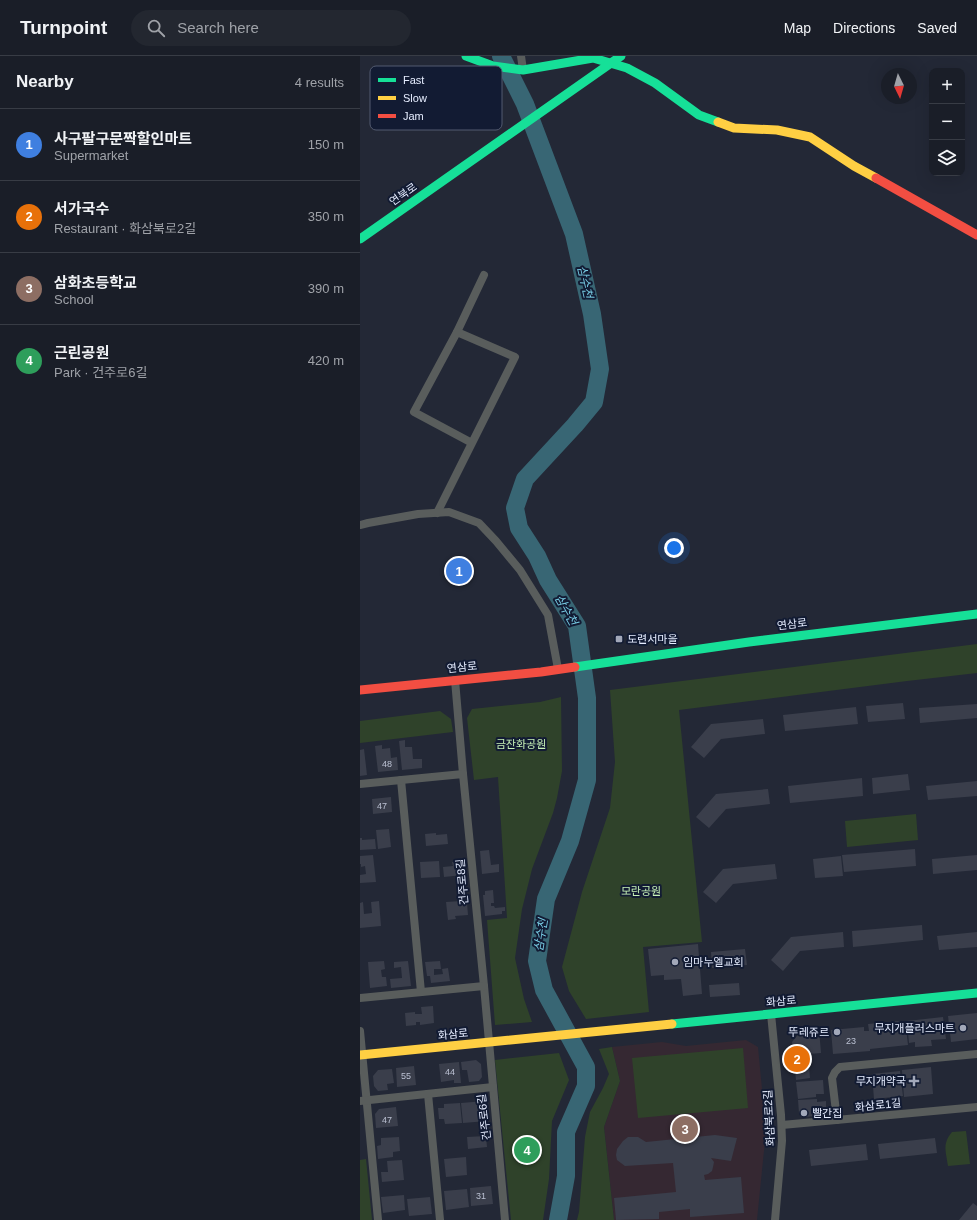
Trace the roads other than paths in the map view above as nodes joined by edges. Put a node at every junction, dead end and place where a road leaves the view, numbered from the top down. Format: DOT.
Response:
graph roads {
  1 [pos="466,56"];
  2 [pos="521,56"];
  3 [pos="621,56"];
  4 [pos="611,63"];
  5 [pos="493,66"];
  6 [pos="502,67"];
  7 [pos="522,70"];
  8 [pos="977,235"];
  9 [pos="360,239"];
  10 [pos="484,275"];
  11 [pos="457,332"];
  12 [pos="472,443"];
  13 [pos="437,513"];
  14 [pos="360,525"];
  15 [pos="977,614"];
  16 [pos="562,669"];
  17 [pos="455,680"];
  18 [pos="360,690"];
  19 [pos="463,774"];
  20 [pos="401,780"];
  21 [pos="360,784"];
  22 [pos="484,986"];
  23 [pos="421,992"];
  24 [pos="977,993"];
  25 [pos="360,998"];
  26 [pos="771,1014"];
  27 [pos="360,1031"];
  28 [pos="489,1043"];
  29 [pos="977,1054"];
  30 [pos="361,1055"];
  31 [pos="493,1087"];
  32 [pos="428,1094"];
  33 [pos="363,1101"];
  34 [pos="977,1107"];
  35 [pos="837,1120"];
  36 [pos="782,1126"];
  37 [pos="378,1220"];
  38 [pos="440,1220"];
  39 [pos="505,1220"];
  40 [pos="775,1220"];
  1 -- 5 [label="street"];
  2 -- 7 [label="street"];
  3 -- 4 [label="street"];
  4 -- 7 [label="street"];
  4 -- 8 [label="street"];
  4 -- 9 [label="street, 연북로"];
  6 -- 7 [label="street"];
  10 -- 11 [label="street"];
  11 -- 12 [label="street"];
  11 -- 12 [label="street"];
  12 -- 13 [label="street"];
  13 -- 14 [label="street"];
  13 -- 16 [label="street"];
  15 -- 16 [label="street, 연삼로"];
  16 -- 17 [label="street, 연삼로"];
  17 -- 18 [label="street, 연삼로"];
  17 -- 19 [label="street, 건주로8길"];
  19 -- 20 [label="street"];
  19 -- 22 [label="street, 건주로8길"];
  20 -- 21 [label="street"];
  20 -- 23 [label="street"];
  22 -- 23 [label="street"];
  22 -- 28 [label="street, 건주로8길"];
  23 -- 25 [label="street"];
  24 -- 26 [label="street, 화삼로"];
  26 -- 28 [label="street, 화삼로"];
  26 -- 36 [label="street, 화삼북로2길"];
  27 -- 30 [label="street"];
  28 -- 30 [label="street, 화삼로"];
  28 -- 31 [label="street, 건주로8길"];
  29 -- 35 [label="street"];
  30 -- 33 [label="street"];
  31 -- 32 [label="street, 건주로6길"];
  31 -- 39 [label="street, 건주로6길"];
  32 -- 33 [label="street, 건주로6길"];
  32 -- 38 [label="street"];
  33 -- 37 [label="street"];
  34 -- 35 [label="street, 화삼로1길"];
  35 -- 36 [label="street, 화삼로1길"];
  36 -- 40 [label="street, 화삼북로2길"];
}
